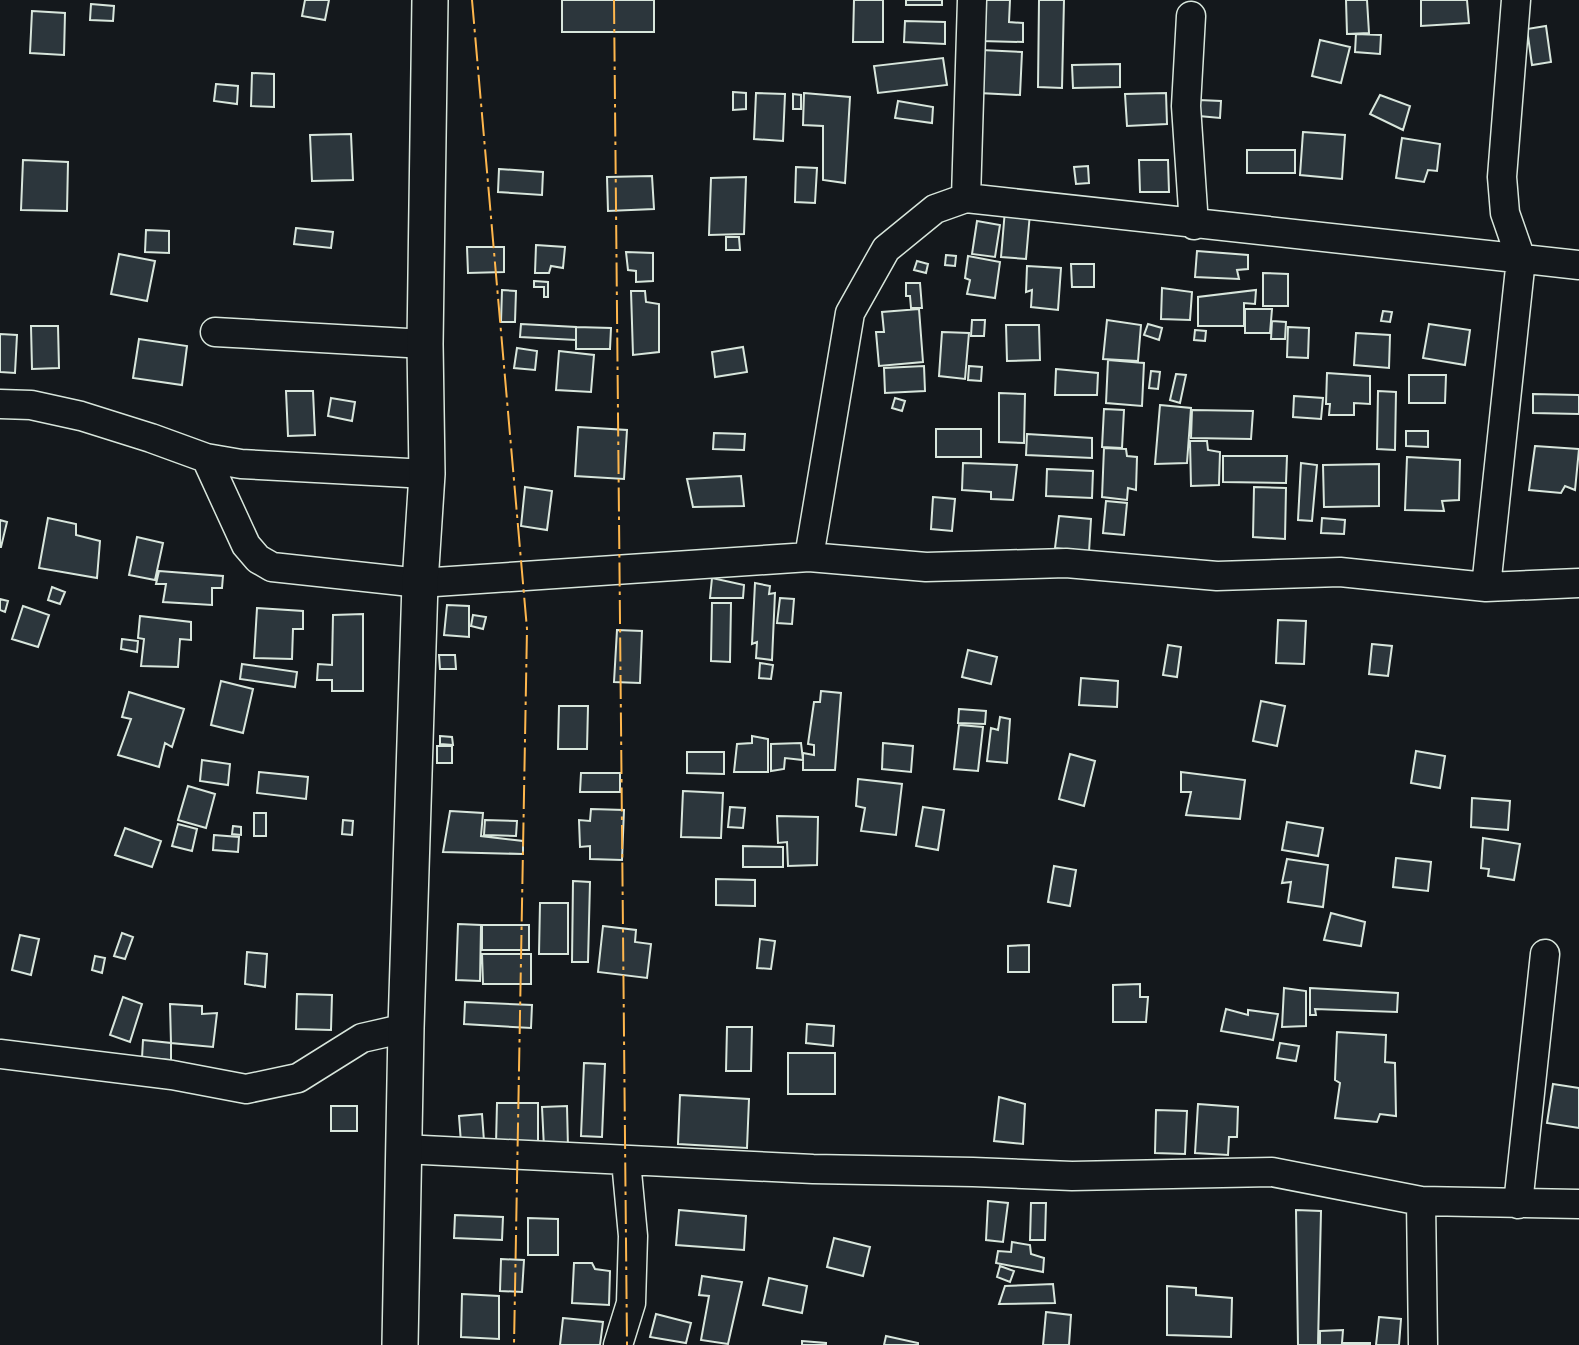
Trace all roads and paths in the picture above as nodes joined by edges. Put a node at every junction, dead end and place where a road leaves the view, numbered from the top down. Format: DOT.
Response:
graph roads {
  1 [pos="430,0"];
  2 [pos="972,0"];
  3 [pos="1516,0"];
  4 [pos="1191,16"];
  5 [pos="966,198"];
  6 [pos="1194,225"];
  7 [pos="1521,259"];
  8 [pos="1579,265"];
  9 [pos="215,332"];
  10 [pos="425,344"];
  11 [pos="0,404"];
  12 [pos="206,458"];
  13 [pos="427,474"];
  14 [pos="809,556"];
  15 [pos="420,583"];
  16 [pos="1579,583"];
  17 [pos="1486,587"];
  18 [pos="1545,954"];
  19 [pos="406,1028"];
  20 [pos="0,1054"];
  21 [pos="403,1149"];
  22 [pos="626,1161"];
  23 [pos="1421,1201"];
  24 [pos="1579,1203"];
  25 [pos="1518,1204"];
  26 [pos="400,1345"];
  27 [pos="618,1345"];
  28 [pos="1423,1345"];
  1 -- 10 [label="main road"];
  2 -- 5 [label="street"];
  3 -- 7 [label="street"];
  4 -- 6 [label="street"];
  5 -- 6 [label="street"];
  5 -- 14 [label="street"];
  6 -- 7 [label="street"];
  7 -- 8 [label="street"];
  7 -- 17 [label="street"];
  9 -- 10 [label="street"];
  10 -- 13 [label="main road"];
  11 -- 12 [label="street"];
  12 -- 13 [label="street"];
  12 -- 15 [label="street"];
  13 -- 15 [label="main road"];
  14 -- 15 [label="street"];
  14 -- 17 [label="street"];
  15 -- 19 [label="main road"];
  16 -- 17 [label="street"];
  18 -- 25 [label="street"];
  19 -- 20 [label="street"];
  19 -- 21 [label="main road"];
  21 -- 22 [label="street"];
  21 -- 26 [label="main road"];
  22 -- 23 [label="street"];
  22 -- 27 [label="street"];
  23 -- 25 [label="street"];
  23 -- 28 [label="street"];
  24 -- 25 [label="street"];
}
